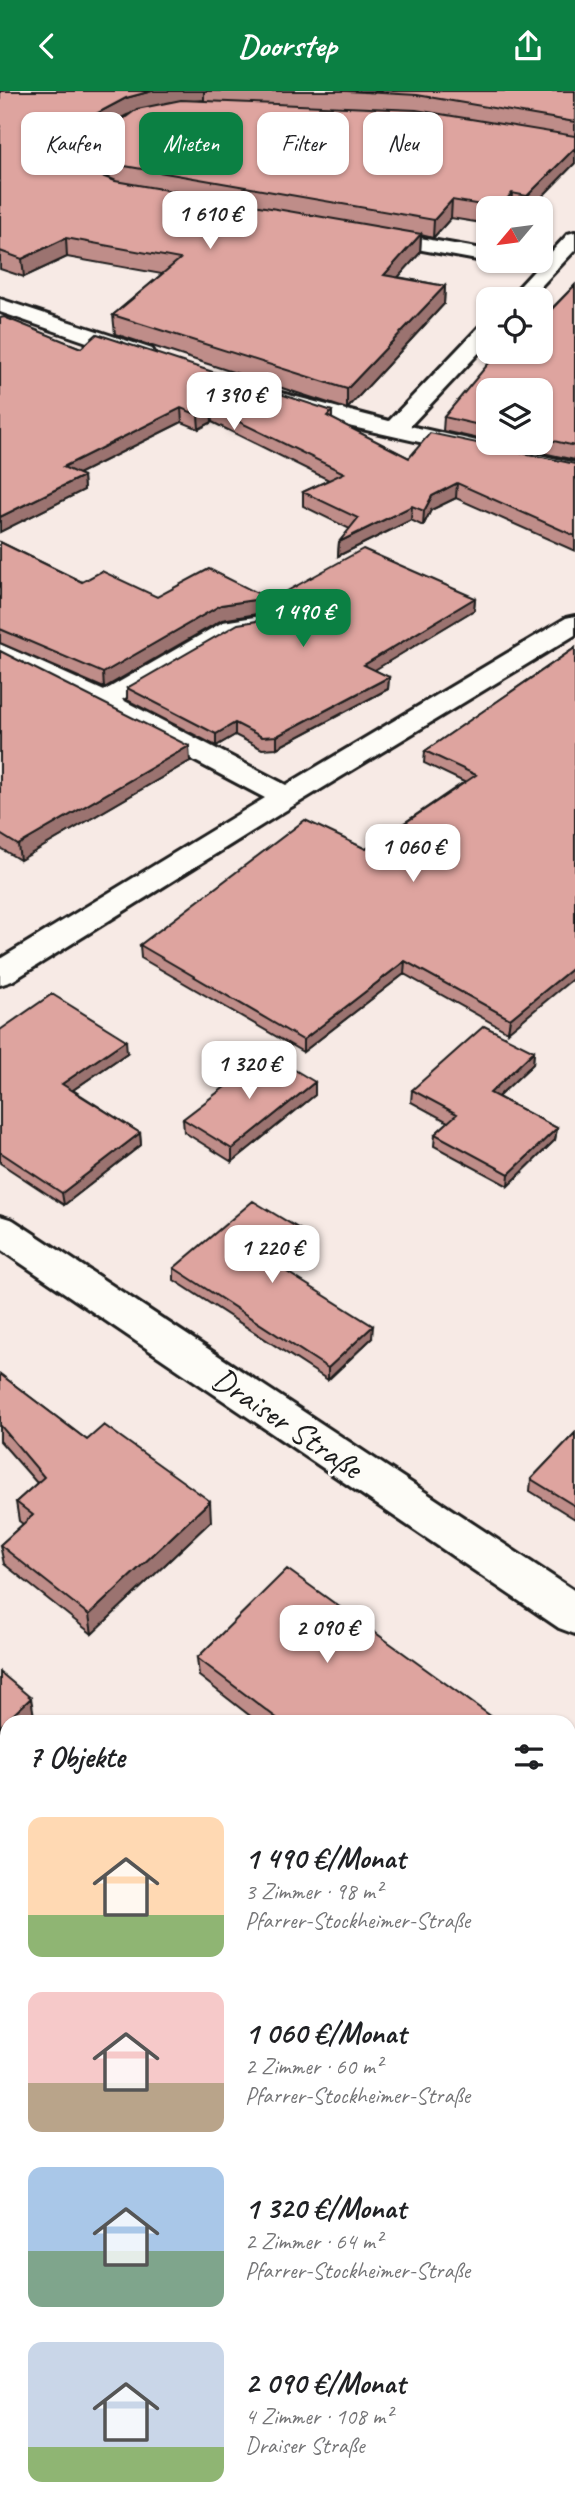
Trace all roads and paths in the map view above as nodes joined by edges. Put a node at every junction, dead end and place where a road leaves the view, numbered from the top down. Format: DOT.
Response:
graph roads {
  1 [pos="139,119"];
  2 [pos="144,196"];
  3 [pos="352,232"];
  4 [pos="575,238"];
  5 [pos="476,254"];
  6 [pos="553,264"];
  7 [pos="553,267"];
  8 [pos="575,271"];
  9 [pos="544,273"];
  10 [pos="530,287"];
  11 [pos="0,306"];
  12 [pos="476,344"];
  13 [pos="166,361"];
  14 [pos="263,394"];
  15 [pos="394,429"];
  16 [pos="575,470"];
  17 [pos="274,621"];
  18 [pos="575,624"];
  19 [pos="0,652"];
  20 [pos="103,701"];
  21 [pos="286,797"];
  22 [pos="0,974"];
  23 [pos="0,1230"];
  24 [pos="575,1615"];
  1 -- 2 [label="street"];
  3 -- 5 [label="street"];
  4 -- 6 [label="street"];
  7 -- 8 [label="street"];
  9 -- 10 [label="street"];
  11 -- 13 [label="street"];
  12 -- 15 [label="street"];
  14 -- 15 [label="street"];
  15 -- 16 [label="street"];
  17 -- 20 [label="lane"];
  18 -- 21 [label="street"];
  19 -- 20 [label="street"];
  20 -- 21 [label="street"];
  21 -- 22 [label="street"];
  23 -- 24 [label="street, Draiser Straße"];
}
